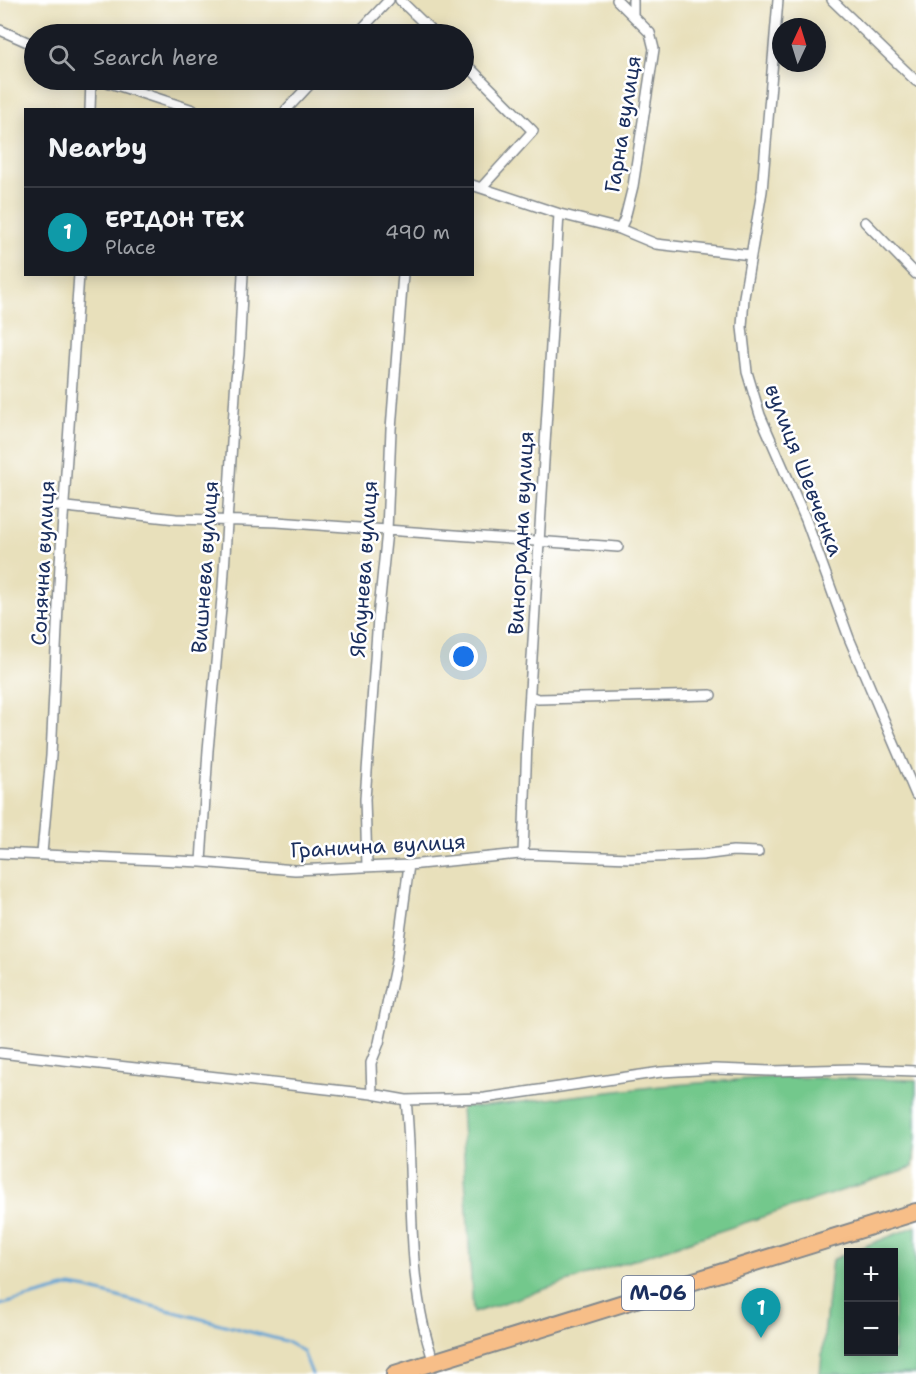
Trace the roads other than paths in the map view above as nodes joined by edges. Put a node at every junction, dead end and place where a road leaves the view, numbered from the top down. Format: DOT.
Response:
graph roads {
  1 [pos="389,0"];
  2 [pos="400,0"];
  3 [pos="616,0"];
  4 [pos="633,0"];
  5 [pos="778,0"];
  6 [pos="832,0"];
  7 [pos="633,16"];
  8 [pos="366,24"];
  9 [pos="425,24"];
  10 [pos="0,30"];
  11 [pos="24,40"];
  12 [pos="474,72"];
  13 [pos="916,81"];
  14 [pos="91,90"];
  15 [pos="132,90"];
  16 [pos="305,90"];
  17 [pos="90,108"];
  18 [pos="187,108"];
  19 [pos="288,108"];
  20 [pos="477,187"];
  21 [pos="560,214"];
  22 [pos="865,222"];
  23 [pos="620,230"];
  24 [pos="751,255"];
  25 [pos="916,274"];
  26 [pos="79,276"];
  27 [pos="243,276"];
  28 [pos="403,276"];
  29 [pos="61,506"];
  30 [pos="228,519"];
  31 [pos="387,531"];
  32 [pos="539,542"];
  33 [pos="618,547"];
  34 [pos="711,695"];
  35 [pos="530,696"];
  36 [pos="916,795"];
  37 [pos="758,852"];
  38 [pos="0,853"];
  39 [pos="42,854"];
  40 [pos="523,855"];
  41 [pos="201,862"];
  42 [pos="409,865"];
  43 [pos="367,866"];
  44 [pos="0,1053"];
  45 [pos="916,1071"];
  46 [pos="372,1094"];
  47 [pos="406,1100"];
  48 [pos="916,1212"];
  49 [pos="434,1362"];
  50 [pos="395,1374"];
  1 -- 8 [label="street"];
  2 -- 9 [label="street"];
  3 -- 7 [label="street, Гарна вулиця"];
  4 -- 7 [label="street"];
  5 -- 24 [label="street, вулиця Шевченка"];
  6 -- 13 [label="street"];
  7 -- 23 [label="street, Гарна вулиця"];
  10 -- 11 [label="street"];
  12 -- 20 [label="street"];
  14 -- 17 [label="street"];
  15 -- 18 [label="street"];
  16 -- 19 [label="street"];
  20 -- 21 [label="street"];
  21 -- 23 [label="street"];
  21 -- 32 [label="street, Виноградна вулиця"];
  22 -- 25 [label="street"];
  23 -- 24 [label="street"];
  24 -- 36 [label="street, вулиця Шевченка"];
  26 -- 29 [label="street, Сонячна вулиця"];
  27 -- 30 [label="street, Вишнева вулиця"];
  28 -- 31 [label="street, Яблунева вулиця"];
  29 -- 30 [label="street"];
  29 -- 39 [label="street, Сонячна вулиця"];
  30 -- 31 [label="street"];
  30 -- 41 [label="street, Вишнева вулиця"];
  31 -- 32 [label="street"];
  31 -- 43 [label="street, Яблунева вулиця"];
  32 -- 33 [label="street"];
  32 -- 35 [label="street, Виноградна вулиця"];
  34 -- 35 [label="street"];
  35 -- 40 [label="street, Виноградна вулиця"];
  37 -- 40 [label="street, Гранична вулиця"];
  38 -- 39 [label="street, Гранична вулиця"];
  39 -- 41 [label="street, Гранична вулиця"];
  40 -- 42 [label="street, Гранична вулиця"];
  41 -- 43 [label="street, Гранична вулиця"];
  42 -- 43 [label="street, Гранична вулиця"];
  42 -- 46 [label="street"];
  44 -- 46 [label="street"];
  45 -- 47 [label="street"];
  46 -- 47 [label="street"];
  47 -- 49 [label="street"];
  48 -- 49 [label="highway, М-06"];
  49 -- 50 [label="highway, М-06"];
}
